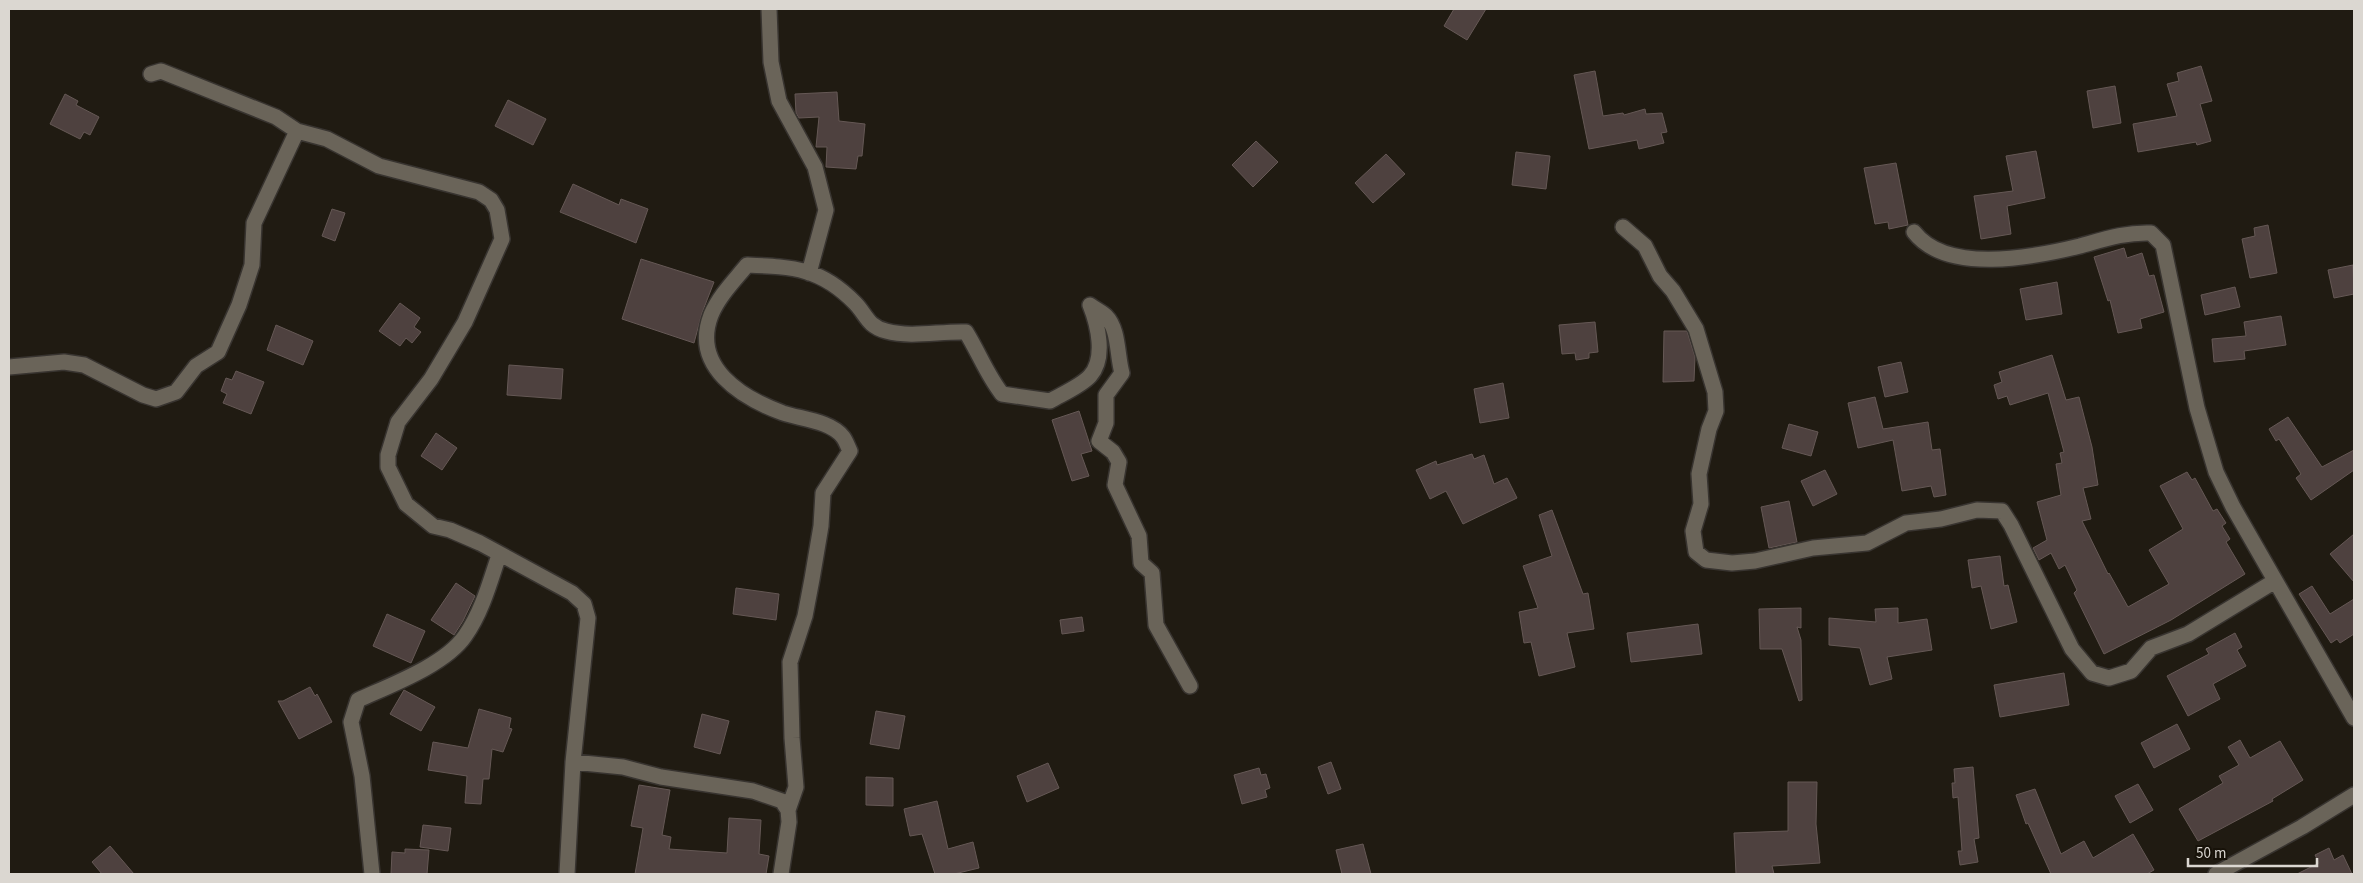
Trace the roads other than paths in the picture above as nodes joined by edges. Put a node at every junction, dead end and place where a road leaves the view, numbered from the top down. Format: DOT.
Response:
graph roads {
  1 [pos="769,9"];
  2 [pos="151,74"];
  3 [pos="297,131"];
  4 [pos="1623,227"];
  5 [pos="1914,232"];
  6 [pos="809,273"];
  7 [pos="9,367"];
  8 [pos="499,555"];
  9 [pos="2275,581"];
  10 [pos="1190,686"];
  11 [pos="2354,718"];
  12 [pos="573,762"];
  13 [pos="2354,795"];
  14 [pos="788,810"];
  15 [pos="2237,870"];
  16 [pos="372,874"];
  17 [pos="567,874"];
  18 [pos="782,874"];
  19 [pos="2216,874"];
  1 -- 6 [label="street"];
  2 -- 3 [label="street"];
  3 -- 7 [label="street"];
  3 -- 8 [label="street"];
  4 -- 9 [label="street"];
  5 -- 9 [label="street"];
  6 -- 10 [label="street"];
  6 -- 14 [label="street"];
  8 -- 12 [label="street"];
  8 -- 16 [label="street"];
  9 -- 11 [label="street"];
  12 -- 14 [label="street"];
  12 -- 17 [label="street"];
  13 -- 15 [label="street"];
  14 -- 18 [label="street"];
  15 -- 19 [label="street"];
}
